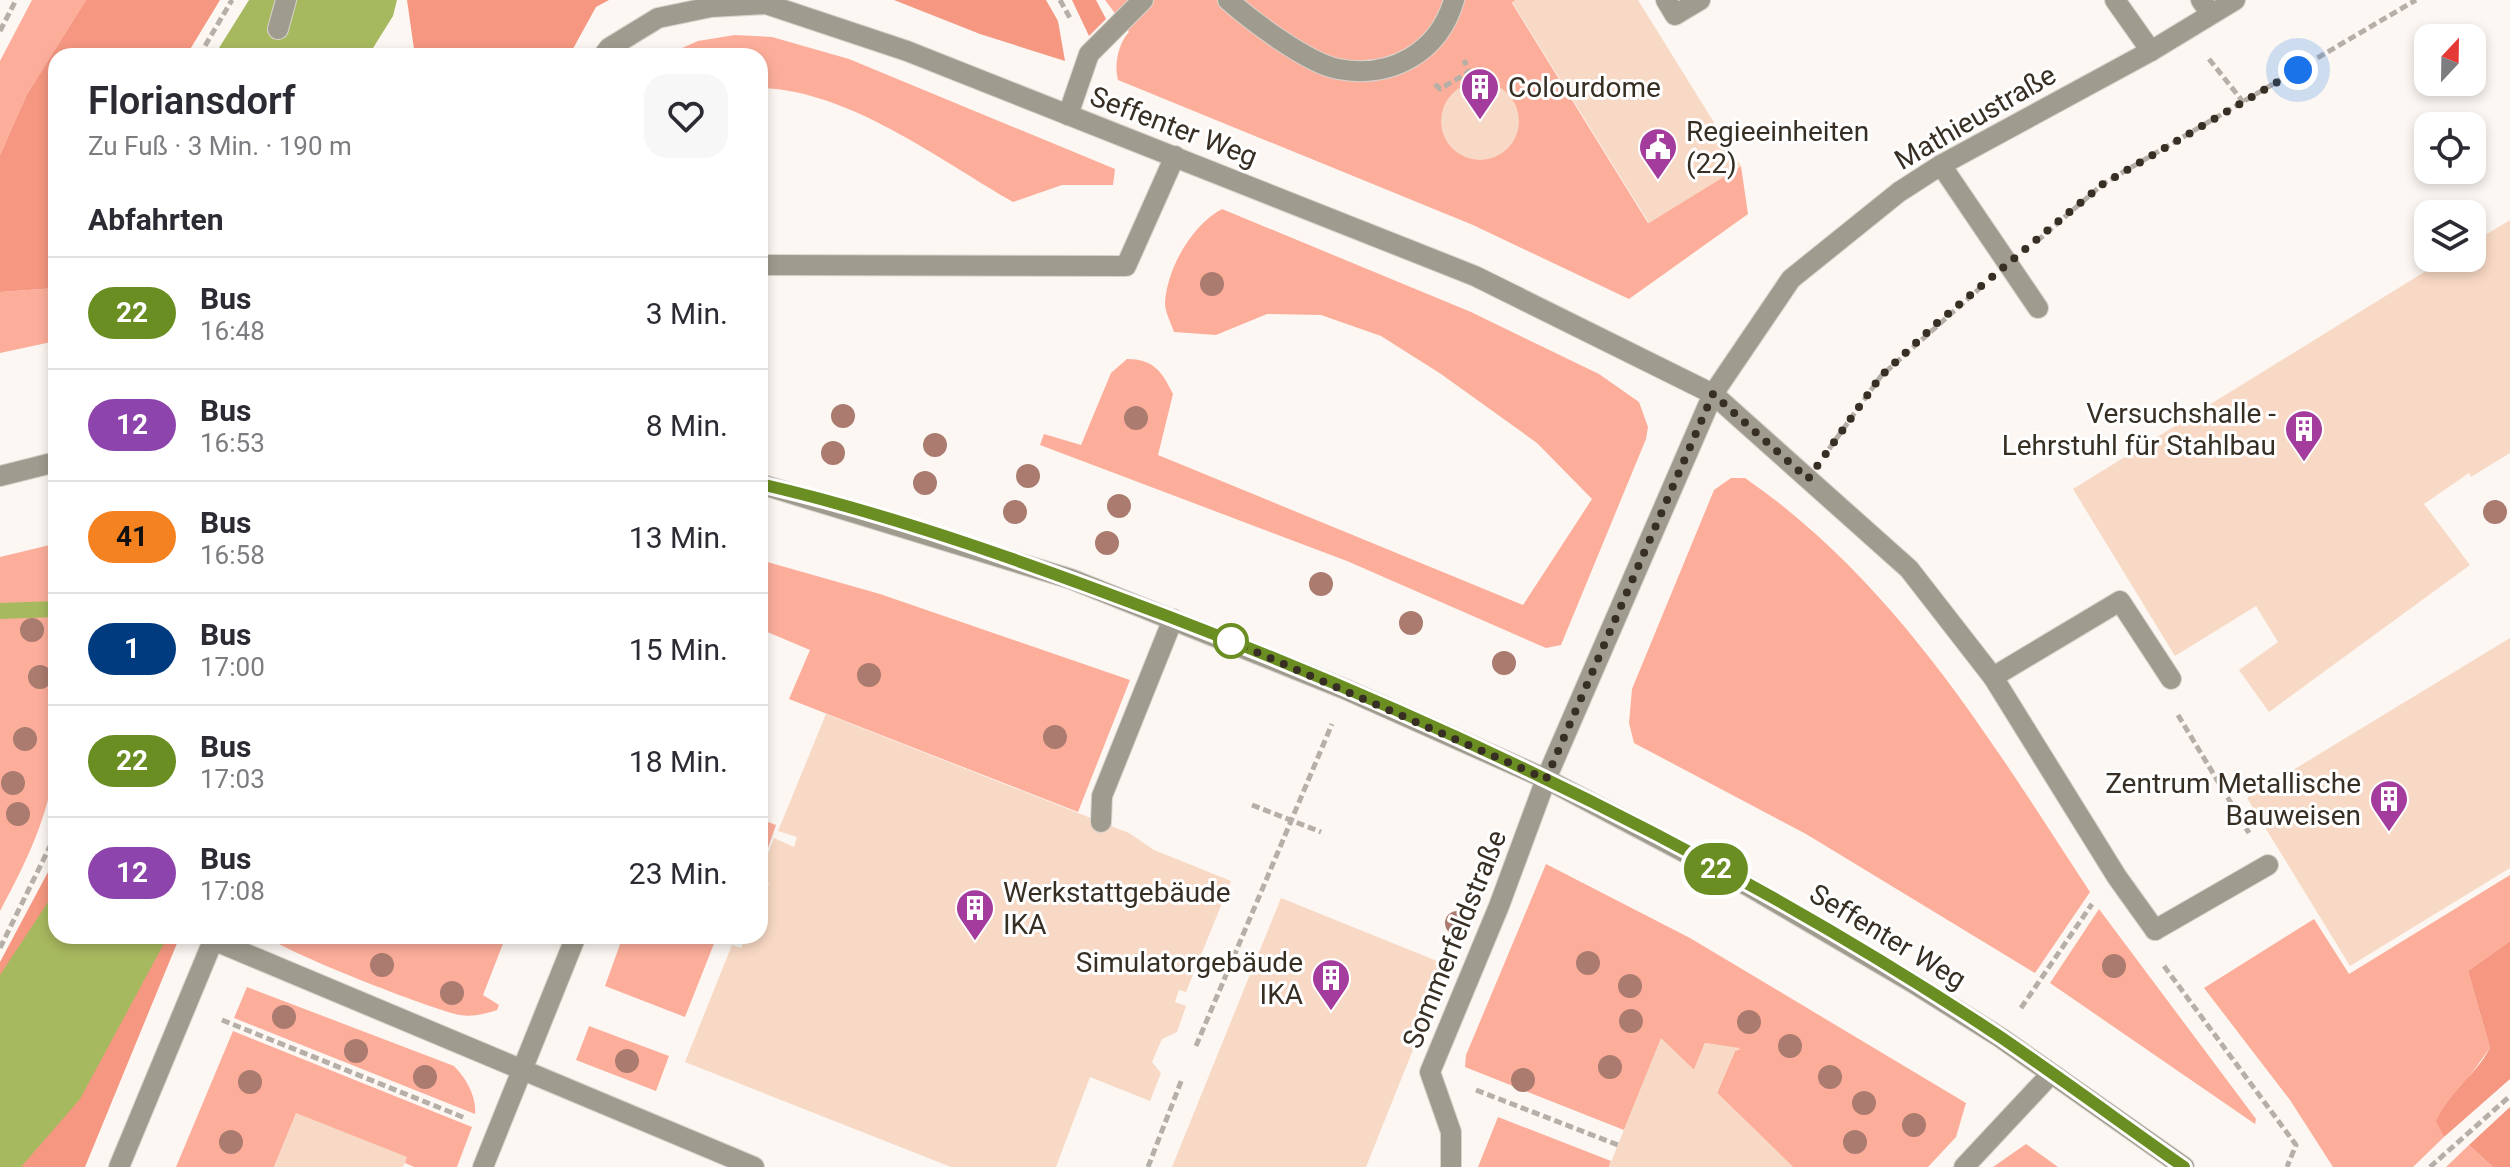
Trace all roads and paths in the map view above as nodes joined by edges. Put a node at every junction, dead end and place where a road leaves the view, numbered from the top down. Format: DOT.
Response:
graph roads {
  1 [pos="16,0"];
  2 [pos="232,0"];
  3 [pos="286,0"];
  4 [pos="1143,0"];
  5 [pos="1228,0"];
  6 [pos="1454,0"];
  7 [pos="1666,0"];
  8 [pos="1700,0"];
  9 [pos="2115,0"];
  10 [pos="2235,0"];
  11 [pos="2416,0"];
  12 [pos="2206,7"];
  13 [pos="278,29"];
  14 [pos="2186,30"];
  15 [pos="0,31"];
  16 [pos="204,48"];
  17 [pos="609,48"];
  18 [pos="2151,51"];
  19 [pos="2244,103"];
  20 [pos="1068,115"];
  21 [pos="1175,156"];
  22 [pos="1941,165"];
  23 [pos="768,265"];
  24 [pos="2007,265"];
  25 [pos="2038,308"];
  26 [pos="1713,394"];
  27 [pos="48,464"];
  28 [pos="0,476"];
  29 [pos="1808,479"];
  30 [pos="768,486"];
  31 [pos="1173,619"];
  32 [pos="1993,677"];
  33 [pos="2171,679"];
  34 [pos="1347,690"];
  35 [pos="1546,779"];
  36 [pos="1252,805"];
  37 [pos="1291,820"];
  38 [pos="1101,822"];
  39 [pos="1321,832"];
  40 [pos="48,850"];
  41 [pos="2268,865"];
  42 [pos="2117,877"];
  43 [pos="2155,930"];
  44 [pos="211,944"];
  45 [pos="228,944"];
  46 [pos="573,944"];
  47 [pos="0,948"];
  48 [pos="186,1005"];
  49 [pos="2001,1038"];
  50 [pos="1196,1046"];
  51 [pos="522,1072"];
  52 [pos="1430,1072"];
  53 [pos="2051,1074"];
  54 [pos="1182,1079"];
  55 [pos="2510,1096"];
  56 [pos="494,1141"];
  57 [pos="1618,1145"];
  58 [pos="119,1167"];
  59 [pos="483,1167"];
  60 [pos="754,1167"];
  61 [pos="1148,1167"];
  62 [pos="1451,1167"];
  63 [pos="1964,1167"];
  64 [pos="2184,1167"];
  65 [pos="2287,1167"];
  66 [pos="2430,1167"];
  1 -- 15 [label="path"];
  2 -- 16 [label="path"];
  3 -- 13 [label="street"];
  4 -- 20 [label="street"];
  5 -- 6 [label="street"];
  7 -- 8 [label="street"];
  9 -- 18 [label="street"];
  10 -- 12 [label="street, Mathieustraße"];
  11 -- 19 [label="path"];
  12 -- 14 [label="street, Mathieustraße"];
  14 -- 18 [label="street, Mathieustraße"];
  14 -- 19 [label="path"];
  17 -- 20 [label="street, Seffenter Weg"];
  18 -- 22 [label="street, Mathieustraße"];
  19 -- 24 [label="path"];
  20 -- 21 [label="street, Seffenter Weg"];
  21 -- 23 [label="street"];
  21 -- 26 [label="street, Seffenter Weg"];
  22 -- 24 [label="street"];
  22 -- 26 [label="street, Mathieustraße"];
  24 -- 25 [label="street"];
  24 -- 29 [label="path"];
  26 -- 29 [label="street, Seffenter Weg"];
  26 -- 35 [label="street"];
  27 -- 28 [label="street"];
  29 -- 32 [label="street, Seffenter Weg"];
  30 -- 31 [label="street, Seffenter Weg"];
  31 -- 34 [label="street, Seffenter Weg"];
  31 -- 38 [label="street"];
  32 -- 33 [label="street"];
  32 -- 42 [label="street, Seffenter Weg"];
  33 -- 41 [label="path"];
  34 -- 35 [label="street, Seffenter Weg"];
  34 -- 37 [label="path"];
  35 -- 49 [label="street, Seffenter Weg"];
  35 -- 52 [label="street, Sommerfeldstraße"];
  36 -- 37 [label="path"];
  37 -- 39 [label="path"];
  37 -- 50 [label="path"];
  40 -- 47 [label="path"];
  41 -- 43 [label="street"];
  42 -- 43 [label="street, Seffenter Weg"];
  42 -- 49 [label="path"];
  43 -- 65 [label="path"];
  44 -- 48 [label="street"];
  45 -- 51 [label="street"];
  46 -- 51 [label="street"];
  48 -- 56 [label="path"];
  48 -- 58 [label="street"];
  49 -- 53 [label="street, Seffenter Weg"];
  51 -- 56 [label="street"];
  51 -- 60 [label="street"];
  52 -- 57 [label="path"];
  52 -- 62 [label="street, Sommerfeldstraße"];
  53 -- 63 [label="street"];
  53 -- 64 [label="street, Seffenter Weg"];
  54 -- 61 [label="path"];
  55 -- 66 [label="path"];
  56 -- 59 [label="street"];
}
